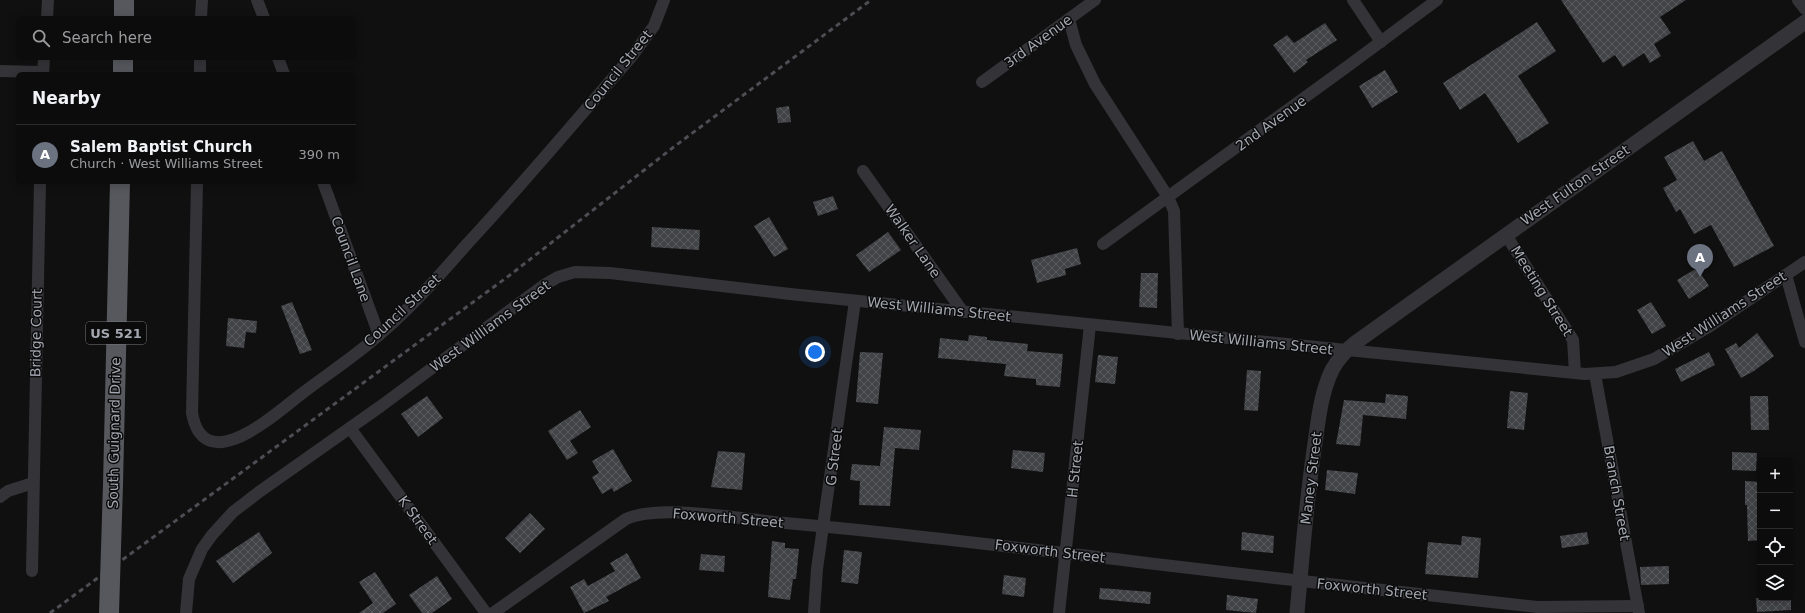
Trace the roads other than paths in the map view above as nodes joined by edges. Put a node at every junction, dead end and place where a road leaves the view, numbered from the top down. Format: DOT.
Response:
graph roads {
  1 [pos="48,0"];
  2 [pos="124,0"];
  3 [pos="202,0"];
  4 [pos="257,0"];
  5 [pos="664,0"];
  6 [pos="1094,0"];
  7 [pos="1353,0"];
  8 [pos="1437,0"];
  9 [pos="1798,0"];
  10 [pos="1805,8"];
  11 [pos="47,16"];
  12 [pos="124,16"];
  13 [pos="201,16"];
  14 [pos="263,16"];
  15 [pos="1069,19"];
  16 [pos="1805,22"];
  17 [pos="1381,42"];
  18 [pos="44,60"];
  19 [pos="123,60"];
  20 [pos="200,60"];
  21 [pos="279,60"];
  22 [pos="0,71"];
  23 [pos="22,72"];
  24 [pos="43,72"];
  25 [pos="122,72"];
  26 [pos="200,72"];
  27 [pos="283,72"];
  28 [pos="982,82"];
  29 [pos="863,171"];
  30 [pos="40,184"];
  31 [pos="120,184"];
  32 [pos="197,184"];
  33 [pos="324,184"];
  34 [pos="1168,196"];
  35 [pos="1506,235"];
  36 [pos="1103,244"];
  37 [pos="1805,262"];
  38 [pos="1786,275"];
  39 [pos="855,300"];
  40 [pos="963,312"];
  41 [pos="1090,325"];
  42 [pos="1178,334"];
  43 [pos="379,335"];
  44 [pos="1805,342"];
  45 [pos="1346,350"];
  46 [pos="1575,373"];
  47 [pos="1595,374"];
  48 [pos="350,428"];
  49 [pos="33,483"];
  50 [pos="0,498"];
  51 [pos="824,526"];
  52 [pos="1066,554"];
  53 [pos="32,571"];
  54 [pos="1300,581"];
  55 [pos="1638,609"];
  56 [pos="110,613"];
  57 [pos="186,613"];
  58 [pos="486,613"];
  59 [pos="493,613"];
  60 [pos="814,613"];
  61 [pos="1059,613"];
  62 [pos="1297,613"];
  1 -- 11 [label="street"];
  2 -- 12 [label="highway"];
  3 -- 13 [label="street"];
  4 -- 14 [label="street"];
  5 -- 43 [label="street, Council Street"];
  6 -- 15 [label="street, 3rd Avenue"];
  7 -- 17 [label="street"];
  8 -- 17 [label="street, 2nd Avenue"];
  9 -- 10 [label="street"];
  15 -- 28 [label="street, 3rd Avenue"];
  15 -- 34 [label="street"];
  16 -- 35 [label="street, West Fulton Street"];
  17 -- 34 [label="street, 2nd Avenue"];
  18 -- 24 [label="street"];
  19 -- 25 [label="highway"];
  20 -- 26 [label="street"];
  21 -- 27 [label="street"];
  22 -- 23 [label="street"];
  29 -- 40 [label="street, Walker Lane"];
  30 -- 49 [label="street, Bridge Court"];
  31 -- 56 [label="highway, South Guignard Drive / US 521, bridge"];
  32 -- 43 [label="street, Council Street"];
  33 -- 43 [label="street, Council Lane"];
  34 -- 36 [label="street, 2nd Avenue"];
  34 -- 42 [label="street"];
  35 -- 45 [label="street, West Fulton Street"];
  35 -- 46 [label="street, Meeting Street"];
  37 -- 38 [label="street, West Williams Street"];
  38 -- 44 [label="street"];
  38 -- 47 [label="street, West Williams Street"];
  39 -- 40 [label="street, West Williams Street"];
  39 -- 48 [label="street, West Williams Street"];
  39 -- 51 [label="street, G Street"];
  40 -- 41 [label="street, West Williams Street"];
  41 -- 42 [label="street, West Williams Street"];
  41 -- 52 [label="street, H Street"];
  42 -- 45 [label="street, West Williams Street"];
  45 -- 46 [label="street, West Williams Street"];
  45 -- 54 [label="street, Maney Street"];
  46 -- 47 [label="street, West Williams Street"];
  47 -- 55 [label="street, Branch Street"];
  48 -- 57 [label="street, West Williams Street"];
  48 -- 58 [label="street, K Street"];
  49 -- 50 [label="street"];
  49 -- 53 [label="street, Bridge Court"];
  51 -- 52 [label="street, Foxworth Street"];
  51 -- 59 [label="street, Foxworth Street"];
  51 -- 60 [label="street, G Street"];
  52 -- 54 [label="street, Foxworth Street"];
  52 -- 61 [label="street, H Street"];
  54 -- 55 [label="street, Foxworth Street"];
  54 -- 62 [label="street, Maney Street"];
}
